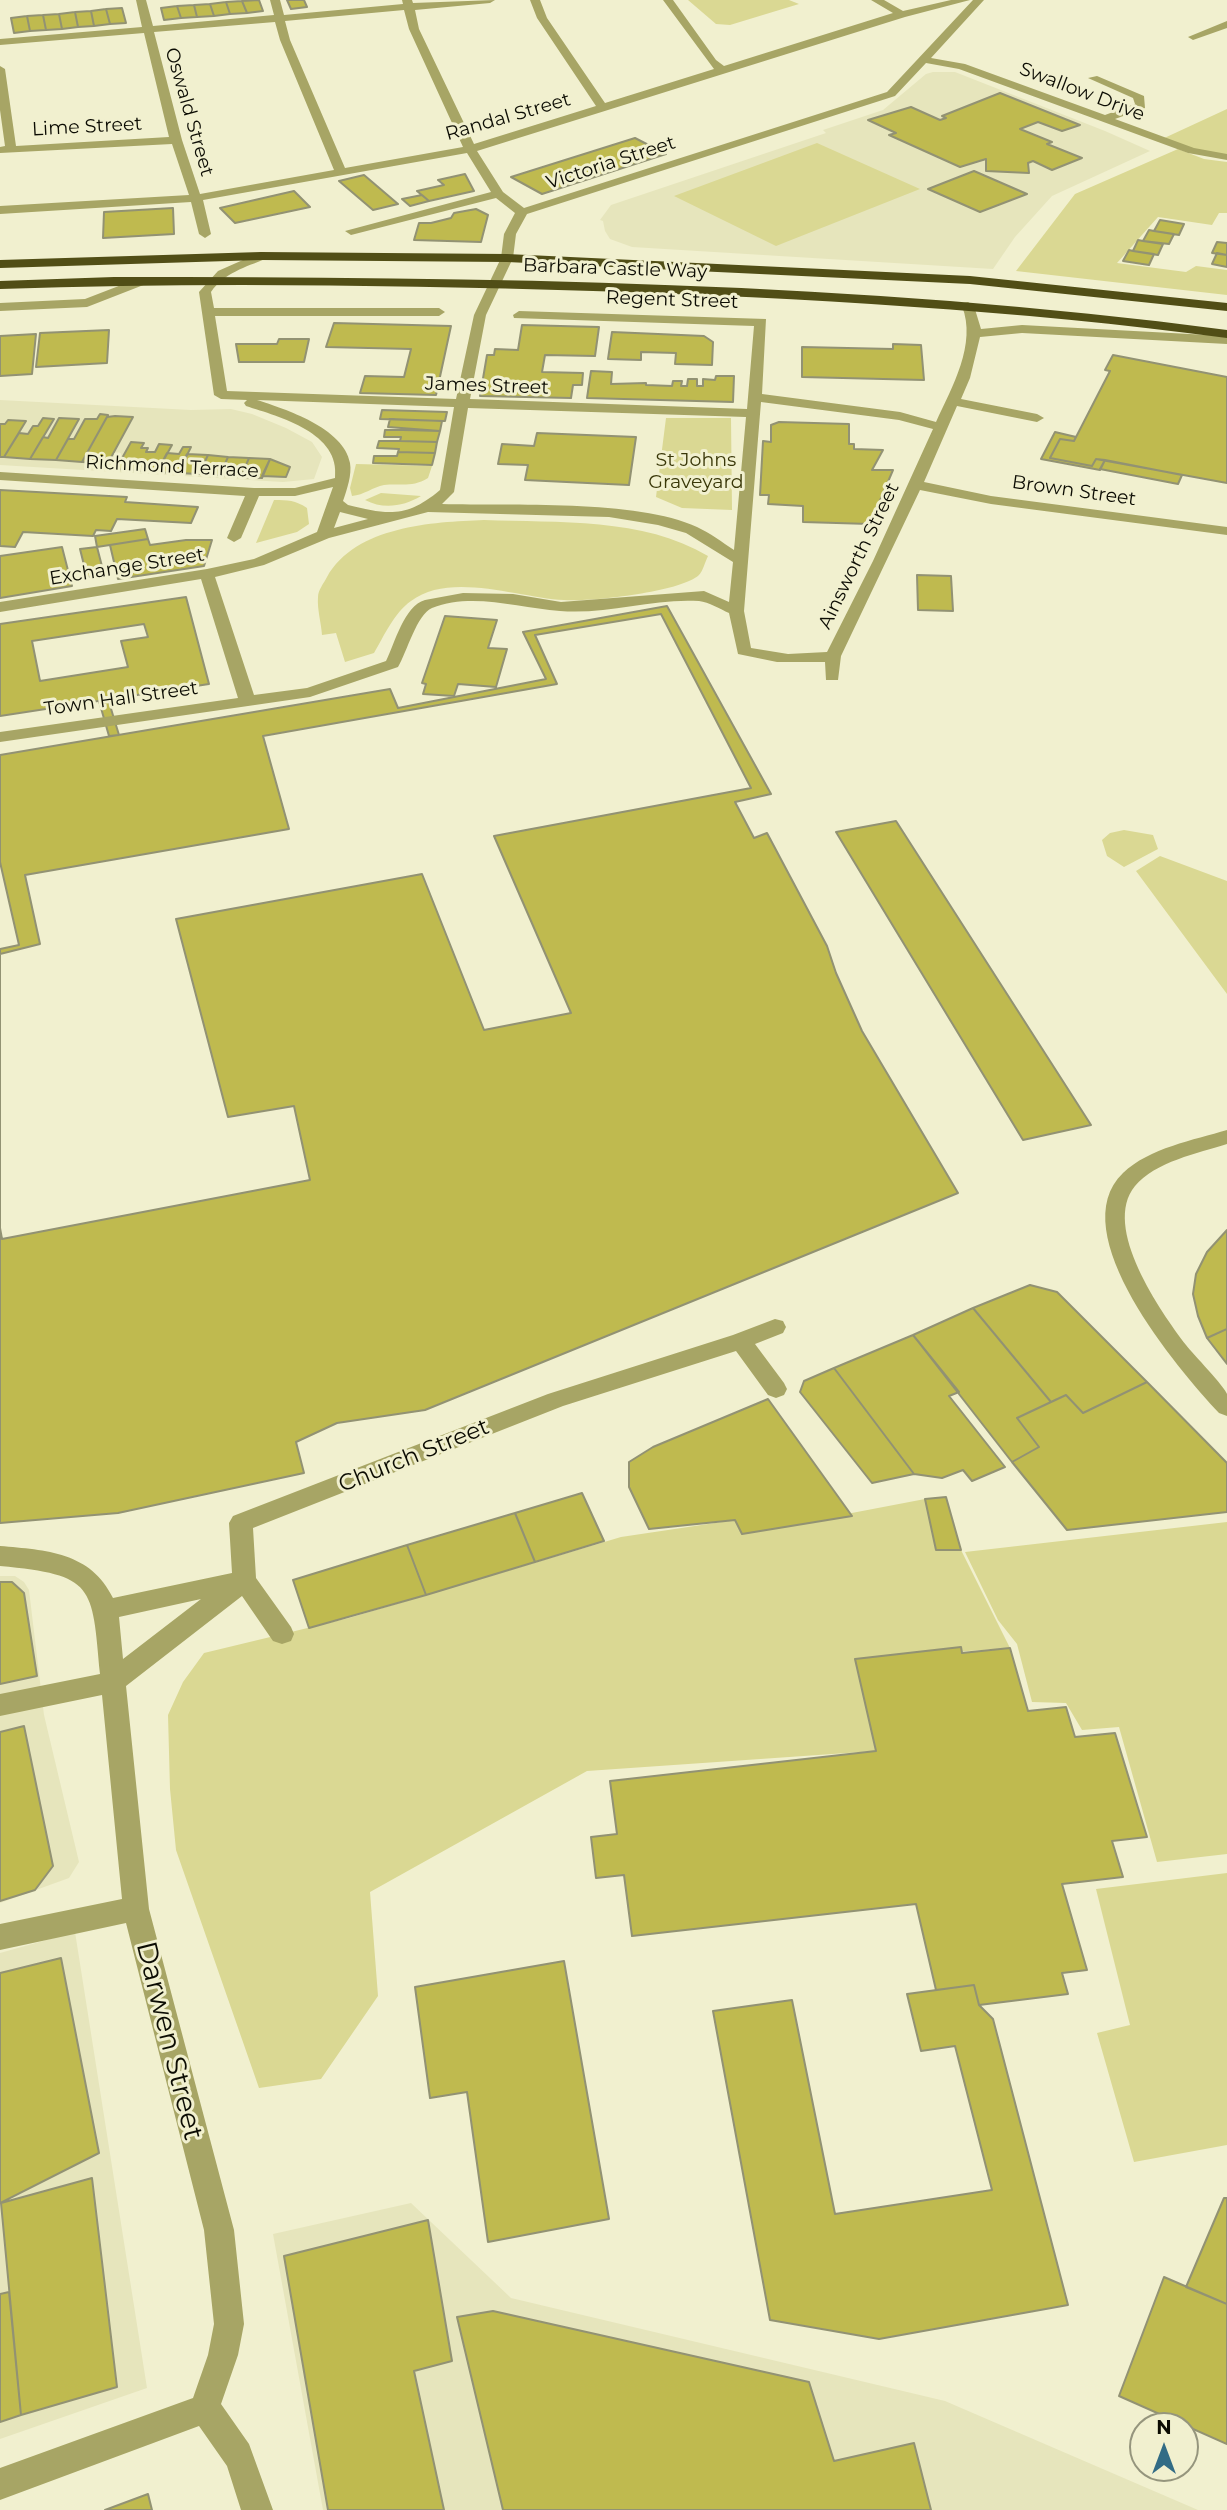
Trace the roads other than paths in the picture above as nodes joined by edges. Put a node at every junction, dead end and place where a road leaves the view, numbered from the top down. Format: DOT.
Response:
graph roads {
  1 [pos="142,0"];
  2 [pos="275,0"];
  3 [pos="490,0"];
  4 [pos="536,0"];
  5 [pos="668,0"];
  6 [pos="876,0"];
  7 [pos="965,0"];
  8 [pos="979,0"];
  9 [pos="408,3"];
  10 [pos="929,8"];
  11 [pos="902,13"];
  12 [pos="281,16"];
  13 [pos="959,21"];
  14 [pos="1227,24"];
  15 [pos="148,29"];
  16 [pos="1193,37"];
  17 [pos="0,42"];
  18 [pos="925,60"];
  19 [pos="0,69"];
  20 [pos="722,70"];
  21 [pos="1093,78"];
  22 [pos="603,108"];
  23 [pos="1104,119"];
  24 [pos="176,140"];
  25 [pos="470,149"];
  26 [pos="6,150"];
  27 [pos="1227,157"];
  28 [pos="340,171"];
  29 [pos="498,194"];
  30 [pos="196,198"];
  31 [pos="0,210"];
  32 [pos="522,212"];
  33 [pos="369,226"];
  34 [pos="351,231"];
  35 [pos="205,234"];
  36 [pos="381,236"];
  37 [pos="261,256"];
  38 [pos="505,263"];
  39 [pos="0,264"];
  40 [pos="634,264"];
  41 [pos="142,281"];
  42 [pos="211,281"];
  43 [pos="493,284"];
  44 [pos="0,285"];
  45 [pos="707,290"];
  46 [pos="405,297"];
  47 [pos="968,306"];
  48 [pos="0,307"];
  49 [pos="1227,307"];
  50 [pos="206,312"];
  51 [pos="403,312"];
  52 [pos="439,312"];
  53 [pos="519,315"];
  54 [pos="974,334"];
  55 [pos="1227,334"];
  56 [pos="1227,340"];
  57 [pos="221,395"];
  58 [pos="753,397"];
  59 [pos="952,401"];
  60 [pos="462,403"];
  61 [pos="752,412"];
  62 [pos="1037,418"];
  63 [pos="940,427"];
  64 [pos="0,476"];
  65 [pos="341,481"];
  66 [pos="916,485"];
  67 [pos="254,492"];
  68 [pos="335,501"];
  69 [pos="428,508"];
  70 [pos="388,519"];
  71 [pos="1227,531"];
  72 [pos="324,536"];
  73 [pos="234,538"];
  74 [pos="740,560"];
  75 [pos="207,574"];
  76 [pos="0,607"];
  77 [pos="736,611"];
  78 [pos="833,656"];
  79 [pos="832,677"];
  80 [pos="248,702"];
  81 [pos="0,737"];
  82 [pos="1227,1137"];
  83 [pos="775,1327"];
  84 [pos="741,1341"];
  85 [pos="776,1389"];
  86 [pos="1227,1406"];
  87 [pos="0,1556"];
  88 [pos="244,1580"];
  89 [pos="113,1608"];
  90 [pos="282,1634"];
  91 [pos="119,1676"];
  92 [pos="0,1706"];
  93 [pos="136,1909"];
  94 [pos="0,1937"];
  95 [pos="204,2409"];
  96 [pos="0,2484"];
  97 [pos="257,2510"];
  1 -- 15 [label="street, Oswald Street"];
  2 -- 12 [label="street"];
  3 -- 9 [label="street"];
  4 -- 22 [label="street"];
  5 -- 20 [label="street"];
  6 -- 11 [label="street"];
  7 -- 10 [label="street, Randal Street"];
  8 -- 13 [label="street, Victoria Street"];
  9 -- 12 [label="street"];
  9 -- 25 [label="street"];
  10 -- 11 [label="street, Randal Street"];
  10 -- 13 [label="street"];
  11 -- 20 [label="street, Randal Street"];
  12 -- 15 [label="street"];
  12 -- 28 [label="street"];
  13 -- 18 [label="street, Victoria Street"];
  14 -- 16 [label="street"];
  15 -- 17 [label="street"];
  15 -- 24 [label="street, Oswald Street"];
  18 -- 23 [label="street, Swallow Drive"];
  18 -- 32 [label="street, Victoria Street"];
  19 -- 26 [label="street"];
  20 -- 22 [label="street, Randal Street"];
  21 -- 23 [label="street"];
  22 -- 25 [label="street, Randal Street"];
  23 -- 27 [label="street, Swallow Drive"];
  24 -- 26 [label="street, Lime Street"];
  24 -- 30 [label="street, Oswald Street"];
  25 -- 28 [label="street, Randal Street"];
  25 -- 29 [label="street"];
  28 -- 30 [label="street, Randal Street"];
  29 -- 32 [label="street"];
  29 -- 33 [label="street"];
  30 -- 31 [label="street, Randal Street"];
  30 -- 35 [label="street, Oswald Street"];
  32 -- 38 [label="street, Victoria Street"];
  33 -- 34 [label="street"];
  33 -- 36 [label="street"];
  37 -- 38 [label="highway, Barbara Castle Way"];
  37 -- 39 [label="highway, Barbara Castle Way"];
  37 -- 42 [label="street"];
  38 -- 40 [label="highway, Barbara Castle Way"];
  38 -- 43 [label="street, Victoria Street"];
  38 -- 45 [label="highway"];
  40 -- 47 [label="highway"];
  40 -- 49 [label="highway, Barbara Castle Way"];
  41 -- 42 [label="highway, Barbara Castle Way"];
  41 -- 44 [label="highway, Barbara Castle Way"];
  41 -- 48 [label="street"];
  42 -- 43 [label="highway, Barbara Castle Way"];
  42 -- 50 [label="street"];
  43 -- 45 [label="highway, Barbara Castle Way"];
  43 -- 60 [label="street, Victoria Street"];
  45 -- 47 [label="highway, Barbara Castle Way"];
  46 -- 51 [label="street"];
  47 -- 54 [label="street, Ainsworth Street"];
  47 -- 55 [label="highway, Barbara Castle Way"];
  50 -- 51 [label="street"];
  50 -- 57 [label="street"];
  51 -- 52 [label="street"];
  53 -- 58 [label="street, Regent Street"];
  54 -- 56 [label="street"];
  54 -- 59 [label="street, Ainsworth Street"];
  57 -- 60 [label="street, James Street"];
  57 -- 65 [label="street"];
  58 -- 61 [label="street, Ainsworth Street"];
  58 -- 63 [label="street"];
  59 -- 62 [label="street"];
  59 -- 63 [label="street, Ainsworth Street"];
  60 -- 61 [label="street, James Street"];
  60 -- 69 [label="street, Victoria Street"];
  61 -- 74 [label="street, Ainsworth Street"];
  63 -- 66 [label="street, Ainsworth Street"];
  64 -- 67 [label="street, Richmond Terrace"];
  65 -- 67 [label="street, Richmond Terrace"];
  65 -- 68 [label="street"];
  66 -- 71 [label="street, Brown Street"];
  66 -- 78 [label="street, Ainsworth Street"];
  67 -- 73 [label="street"];
  68 -- 70 [label="street"];
  68 -- 72 [label="street"];
  69 -- 70 [label="street, Exchange Street"];
  69 -- 74 [label="street, Exchange Street"];
  70 -- 72 [label="street, Exchange Street"];
  72 -- 75 [label="street, Exchange Street"];
  74 -- 77 [label="street, Ainsworth Street"];
  75 -- 76 [label="street, Exchange Street"];
  75 -- 80 [label="street"];
  77 -- 78 [label="street, Ainsworth Street"];
  77 -- 80 [label="street, Town Hall Street"];
  78 -- 79 [label="street"];
  80 -- 81 [label="street, Town Hall Street"];
  82 -- 86 [label="street"];
  83 -- 84 [label="street, Church Street"];
  84 -- 85 [label="street"];
  84 -- 88 [label="street, Church Street"];
  87 -- 89 [label="street, Darwen Street"];
  88 -- 89 [label="street"];
  88 -- 90 [label="street"];
  88 -- 91 [label="street"];
  89 -- 91 [label="street, Darwen Street"];
  91 -- 92 [label="street"];
  91 -- 93 [label="street, Darwen Street"];
  93 -- 94 [label="street"];
  93 -- 95 [label="street, Darwen Street"];
  95 -- 96 [label="street"];
  95 -- 97 [label="street"];
}
